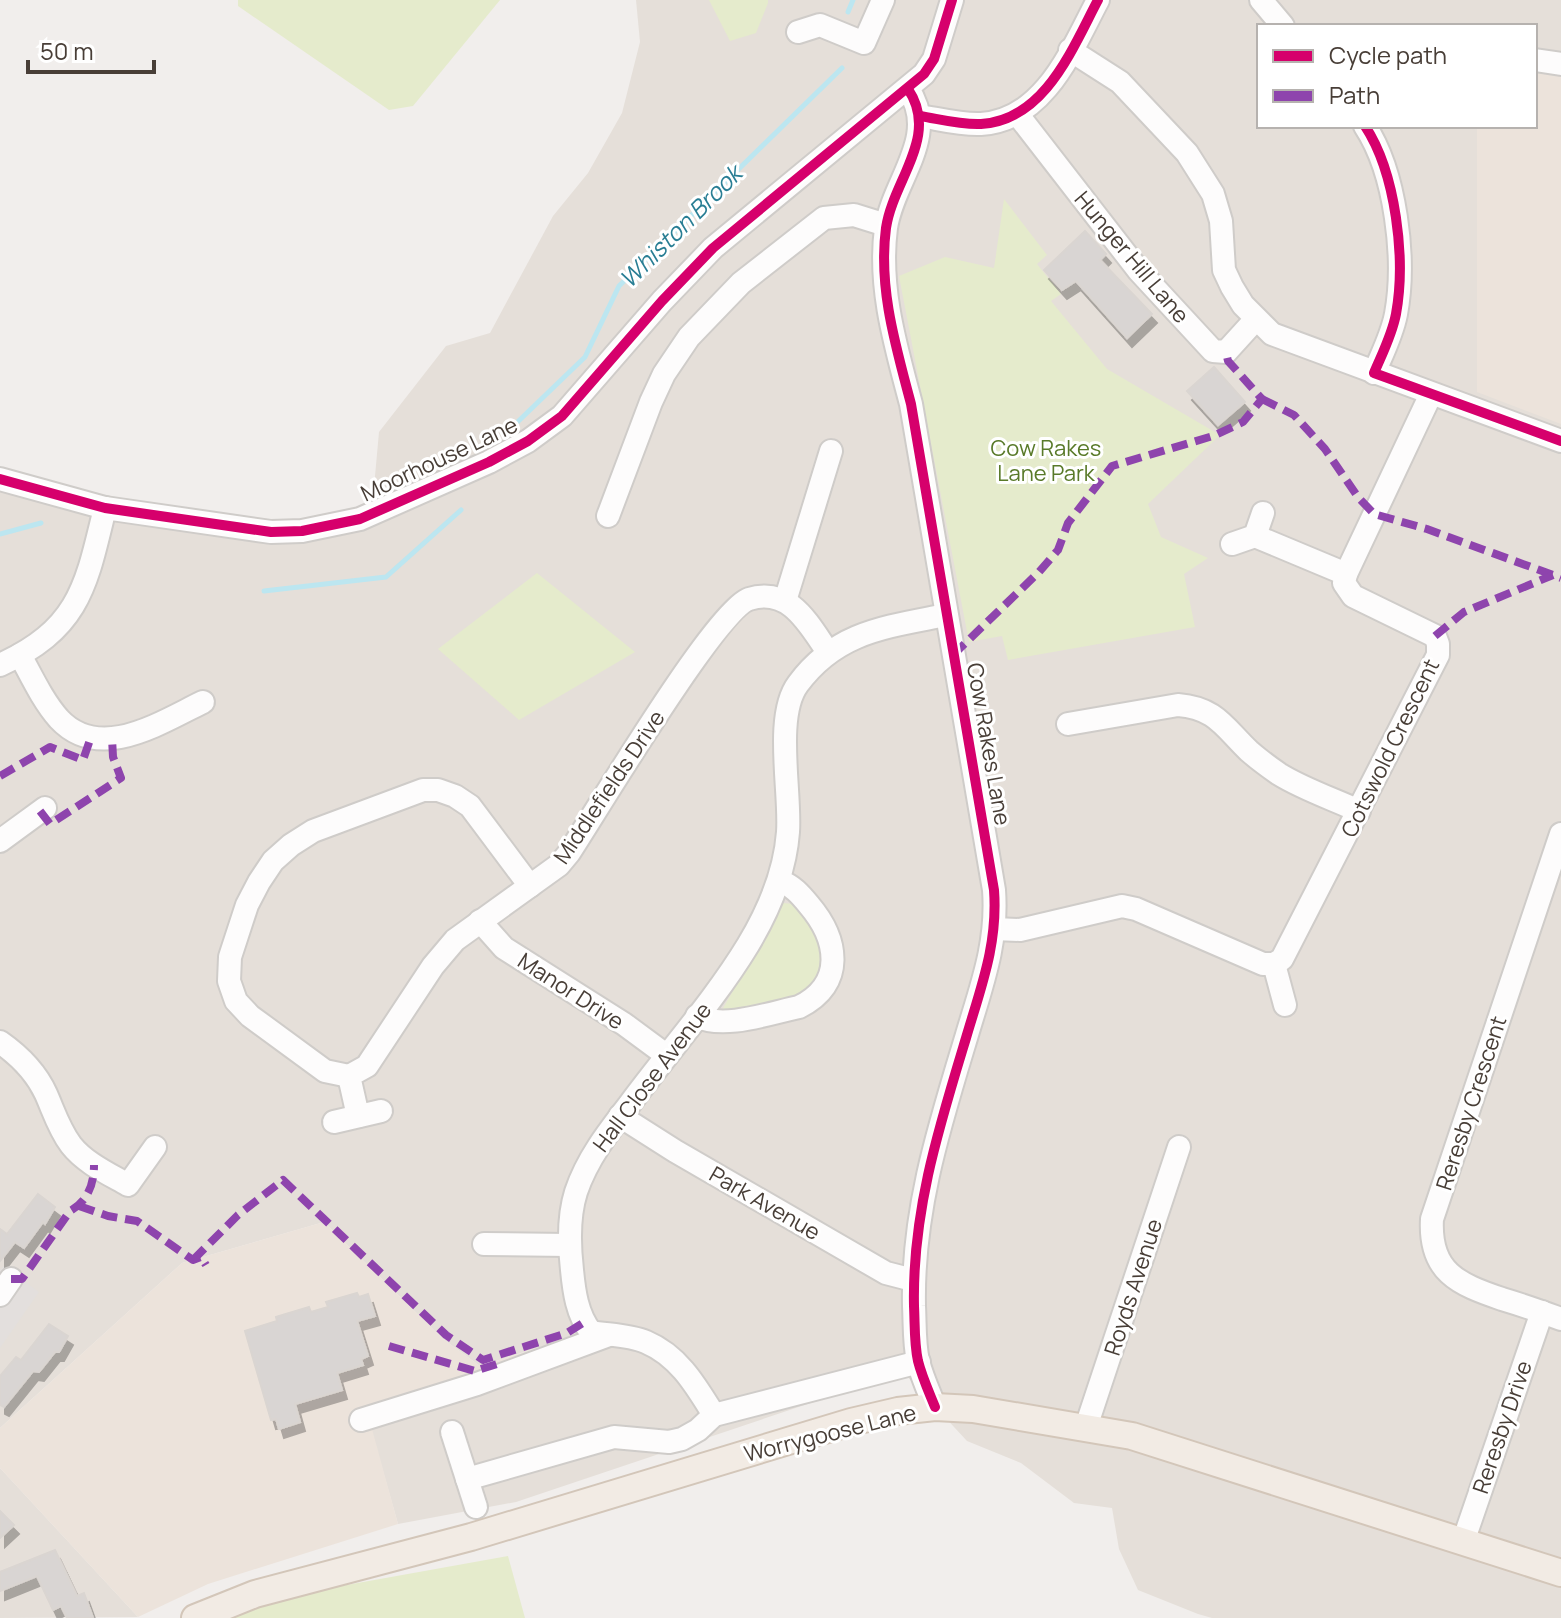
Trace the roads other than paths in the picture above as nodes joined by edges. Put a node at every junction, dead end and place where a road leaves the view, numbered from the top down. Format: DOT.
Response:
graph roads {
  1 [pos="883,0"];
  2 [pos="952,0"];
  3 [pos="1098,0"];
  4 [pos="798,32"];
  5 [pos="1070,50"];
  6 [pos="1537,60"];
  7 [pos="1561,64"];
  8 [pos="908,89"];
  9 [pos="1018,115"];
  10 [pos="920,116"];
  11 [pos="1377,130"];
  12 [pos="886,225"];
  13 [pos="1256,319"];
  14 [pos="1374,373"];
  15 [pos="1431,394"];
  16 [pos="1561,441"];
  17 [pos="831,451"];
  18 [pos="0,479"];
  19 [pos="105,508"];
  20 [pos="1263,513"];
  21 [pos="608,516"];
  22 [pos="1255,536"];
  23 [pos="1232,544"];
  24 [pos="1346,574"];
  25 [pos="785,601"];
  26 [pos="946,615"];
  27 [pos="828,652"];
  28 [pos="10,660"];
  29 [pos="203,702"];
  30 [pos="1068,724"];
  31 [pos="45,808"];
  32 [pos="1359,811"];
  33 [pos="1561,834"];
  34 [pos="0,841"];
  35 [pos="780,881"];
  36 [pos="530,886"];
  37 [pos="480,921"];
  38 [pos="994,929"];
  39 [pos="1274,964"];
  40 [pos="1285,1005"];
  41 [pos="697,1016"];
  42 [pos="0,1042"];
  43 [pos="666,1055"];
  44 [pos="349,1076"];
  45 [pos="381,1111"];
  46 [pos="358,1116"];
  47 [pos="620,1116"];
  48 [pos="334,1122"];
  49 [pos="155,1147"];
  50 [pos="1179,1147"];
  51 [pos="484,1244"];
  52 [pos="569,1245"];
  53 [pos="913,1280"];
  54 [pos="1551,1315"];
  55 [pos="610,1335"];
  56 [pos="919,1362"];
  57 [pos="935,1407"];
  58 [pos="714,1415"];
  59 [pos="361,1420"];
  60 [pos="1086,1427"];
  61 [pos="452,1432"];
  62 [pos="467,1479"];
  63 [pos="476,1507"];
  64 [pos="1463,1542"];
  65 [pos="1561,1573"];
  66 [pos="195,1618"];
  1 -- 4 [label="street"];
  2 -- 8 [label="street, Moorhouse Lane"];
  3 -- 5 [label="street"];
  5 -- 9 [label="street"];
  5 -- 13 [label="street"];
  6 -- 7 [label="street"];
  8 -- 10 [label="street"];
  8 -- 19 [label="street, Moorhouse Lane"];
  9 -- 10 [label="street"];
  9 -- 13 [label="street, Hunger Hill Lane"];
  10 -- 12 [label="street, Cow Rakes Lane"];
  11 -- 14 [label="street"];
  12 -- 21 [label="street"];
  12 -- 26 [label="street, Cow Rakes Lane"];
  13 -- 14 [label="street"];
  14 -- 15 [label="street"];
  15 -- 16 [label="street"];
  15 -- 24 [label="street"];
  17 -- 25 [label="street"];
  18 -- 19 [label="street, Moorhouse Lane"];
  19 -- 28 [label="street"];
  20 -- 22 [label="street"];
  22 -- 23 [label="street"];
  22 -- 24 [label="street"];
  24 -- 32 [label="street, Cotswold Crescent"];
  25 -- 27 [label="street"];
  25 -- 36 [label="street, Middlefields Drive"];
  26 -- 27 [label="street, Hall Close Avenue"];
  26 -- 38 [label="street, Cow Rakes Lane"];
  27 -- 35 [label="street, Hall Close Avenue"];
  28 -- 29 [label="street"];
  30 -- 32 [label="street"];
  31 -- 34 [label="street"];
  32 -- 39 [label="street, Cotswold Crescent"];
  33 -- 54 [label="street, Reresby Crescent"];
  35 -- 41 [label="street, Hall Close Avenue"];
  35 -- 41 [label="street"];
  36 -- 37 [label="street, Middlefields Drive"];
  36 -- 44 [label="street"];
  37 -- 43 [label="street, Manor Drive"];
  37 -- 44 [label="street, Middlefields Drive"];
  38 -- 39 [label="street"];
  38 -- 53 [label="street, Cow Rakes Lane"];
  39 -- 40 [label="street"];
  41 -- 43 [label="street, Hall Close Avenue"];
  42 -- 49 [label="street"];
  43 -- 47 [label="street, Hall Close Avenue"];
  44 -- 46 [label="street"];
  45 -- 46 [label="street"];
  46 -- 48 [label="street"];
  47 -- 52 [label="street, Hall Close Avenue"];
  47 -- 53 [label="street, Park Avenue"];
  50 -- 60 [label="street, Royds Avenue"];
  51 -- 52 [label="street"];
  52 -- 55 [label="street, Hall Close Avenue"];
  53 -- 56 [label="street, Cow Rakes Lane"];
  54 -- 64 [label="street, Reresby Drive"];
  55 -- 58 [label="street, Hall Close Avenue"];
  55 -- 59 [label="street"];
  56 -- 57 [label="street, Cow Rakes Lane"];
  56 -- 58 [label="street"];
  57 -- 60 [label="main road, Worrygoose Lane"];
  57 -- 66 [label="main road, Worrygoose Lane"];
  58 -- 62 [label="street"];
  60 -- 64 [label="main road, Worrygoose Lane"];
  61 -- 62 [label="street"];
  62 -- 63 [label="street"];
  64 -- 65 [label="main road, Worrygoose Lane"];
}
